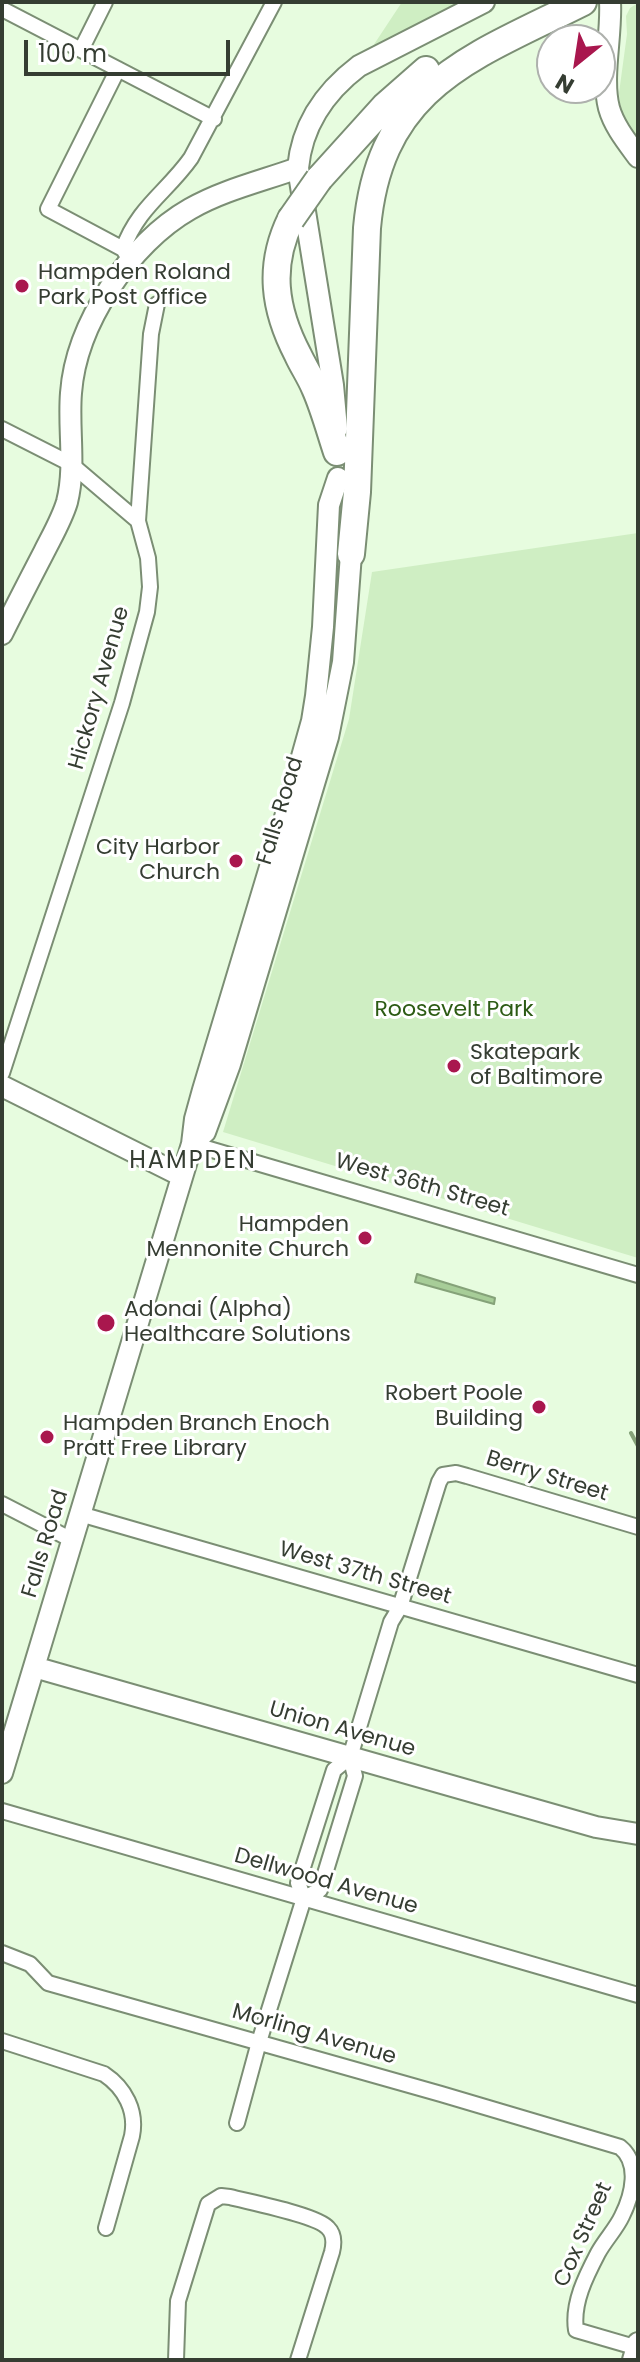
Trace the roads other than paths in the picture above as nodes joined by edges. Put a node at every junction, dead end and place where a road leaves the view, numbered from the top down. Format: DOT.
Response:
graph roads {
  1 [pos="105,2"];
  2 [pos="274,2"];
  3 [pos="484,2"];
  4 [pos="547,2"];
  5 [pos="583,2"];
  6 [pos="610,2"];
  7 [pos="2,9"];
  8 [pos="81,50"];
  9 [pos="118,69"];
  10 [pos="214,119"];
  11 [pos="638,157"];
  12 [pos="308,174"];
  13 [pos="127,255"];
  14 [pos="157,304"];
  15 [pos="2,429"];
  16 [pos="71,464"];
  17 [pos="338,465"];
  18 [pos="138,521"];
  19 [pos="351,554"];
  20 [pos="2,634"];
  21 [pos="2,1073"];
  22 [pos="2,1086"];
  23 [pos="192,1144"];
  24 [pos="182,1176"];
  25 [pos="638,1275"];
  26 [pos="2,1504"];
  27 [pos="80,1514"];
  28 [pos="638,1527"];
  29 [pos="72,1540"];
  30 [pos="400,1607"];
  31 [pos="34,1667"];
  32 [pos="638,1675"];
  33 [pos="350,1757"];
  34 [pos="2,1773"];
  35 [pos="2,1811"];
  36 [pos="638,1834"];
  37 [pos="304,1898"];
  38 [pos="2,1953"];
  39 [pos="638,1995"];
  40 [pos="2,2041"];
  41 [pos="259,2042"];
  42 [pos="237,2123"];
  43 [pos="620,2147"];
  44 [pos="106,2228"];
  45 [pos="636,2350"];
  46 [pos="176,2360"];
  47 [pos="298,2360"];
  1 -- 8 [label="street"];
  2 -- 10 [label="street"];
  3 -- 12 [label="main road, Falls Road"];
  4 -- 12 [label="highway"];
  5 -- 19 [label="highway"];
  6 -- 11 [label="main road"];
  7 -- 8 [label="street"];
  8 -- 9 [label="street"];
  9 -- 10 [label="street"];
  9 -- 13 [label="street"];
  10 -- 13 [label="street"];
  12 -- 13 [label="main road"];
  12 -- 17 [label="main road, Falls Road"];
  12 -- 17 [label="highway, bridge"];
  13 -- 16 [label="main road"];
  14 -- 18 [label="street, Hickory Avenue"];
  15 -- 16 [label="street"];
  16 -- 18 [label="street"];
  16 -- 20 [label="main road"];
  17 -- 19 [label="main road, Falls Road"];
  17 -- 23 [label="main road, Falls Road"];
  18 -- 21 [label="street, Hickory Avenue"];
  19 -- 23 [label="main road, Falls Road"];
  22 -- 24 [label="main road"];
  23 -- 24 [label="main road, Falls Road"];
  23 -- 25 [label="street, West 36th Street"];
  24 -- 27 [label="main road, Falls Road"];
  26 -- 29 [label="street"];
  27 -- 29 [label="main road, Falls Road"];
  27 -- 30 [label="street, West 37th Street"];
  28 -- 30 [label="street, Berry Street"];
  29 -- 31 [label="main road, Falls Road"];
  30 -- 32 [label="street, West 37th Street"];
  30 -- 33 [label="street"];
  31 -- 33 [label="main road, Union Avenue"];
  31 -- 34 [label="main road, Falls Road"];
  33 -- 36 [label="main road, Union Avenue"];
  33 -- 37 [label="street"];
  33 -- 37 [label="street"];
  35 -- 37 [label="street, Dellwood Avenue"];
  37 -- 39 [label="street, Dellwood Avenue"];
  37 -- 41 [label="street"];
  38 -- 41 [label="street, Morling Avenue"];
  40 -- 44 [label="street"];
  41 -- 42 [label="street"];
  41 -- 43 [label="street, Morling Avenue"];
  43 -- 45 [label="street, Cox Street"];
  46 -- 47 [label="street"];
}
